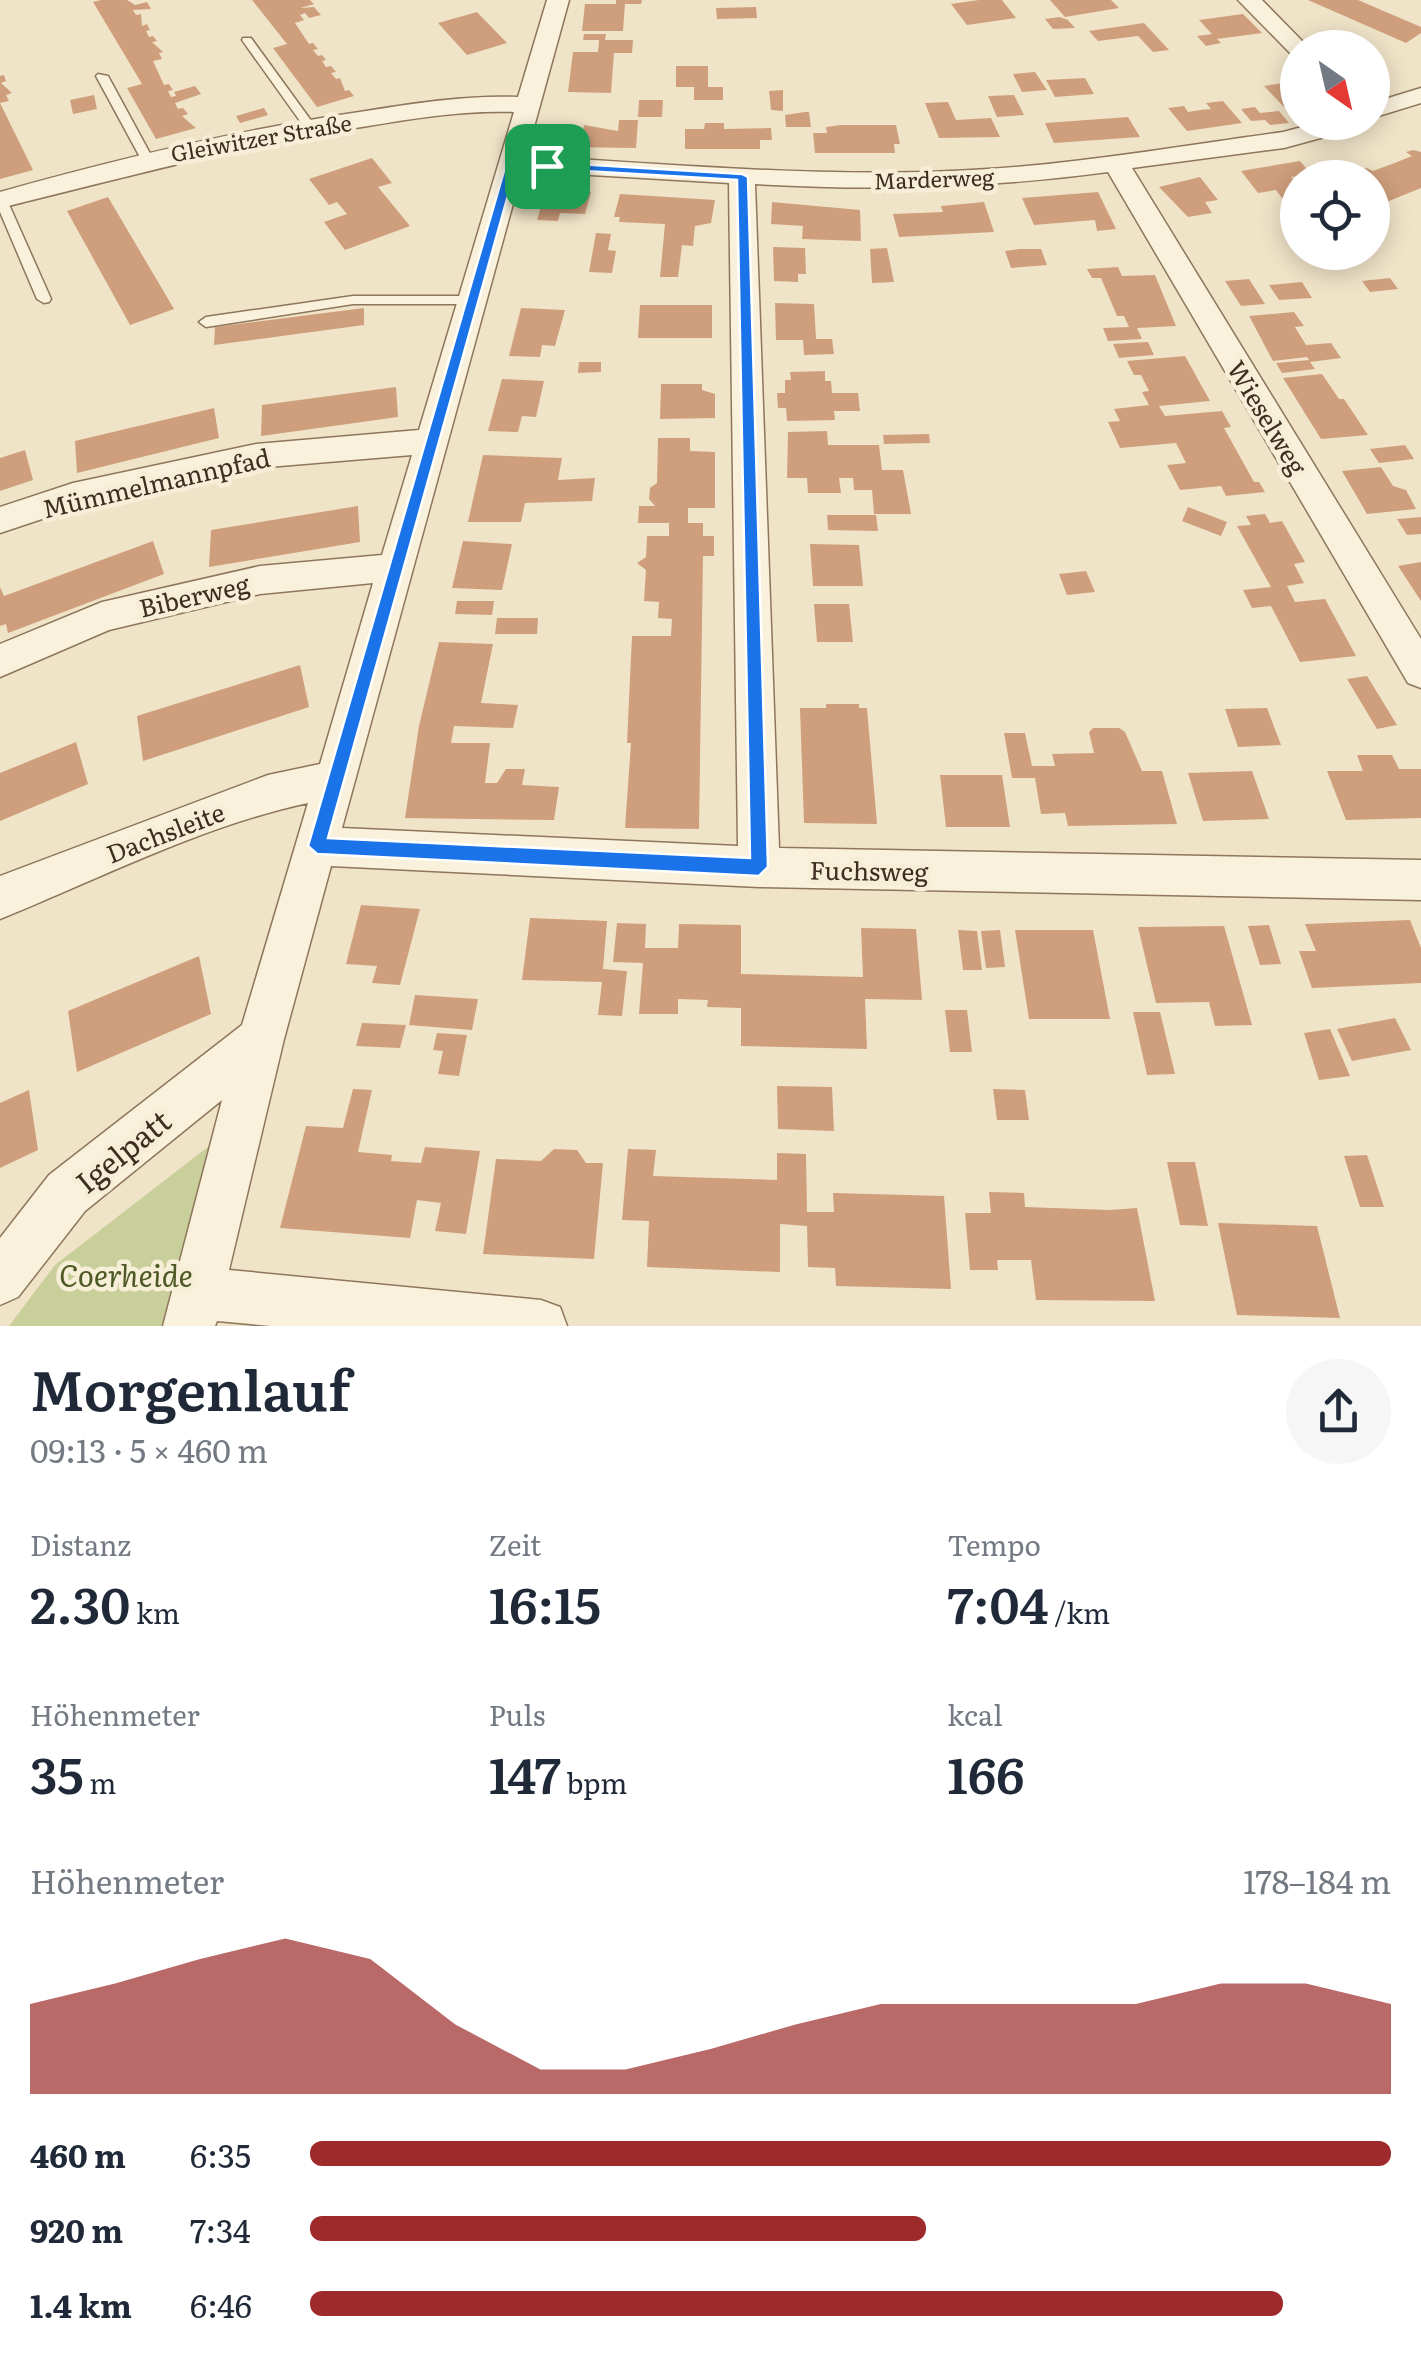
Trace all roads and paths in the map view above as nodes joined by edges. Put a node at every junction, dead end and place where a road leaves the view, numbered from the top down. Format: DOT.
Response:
graph roads {
  1 [pos="558,0"];
  2 [pos="1249,0"];
  3 [pos="1280,30"];
  4 [pos="247,40"];
  5 [pos="102,76"];
  6 [pos="1421,95"];
  7 [pos="1390,104"];
  8 [pos="527,105"];
  9 [pos="309,126"];
  10 [pos="1284,140"];
  11 [pos="147,159"];
  12 [pos="1116,163"];
  13 [pos="511,164"];
  14 [pos="742,177"];
  15 [pos="0,200"];
  16 [pos="44,299"];
  17 [pos="473,300"];
  18 [pos="206,322"];
  19 [pos="433,441"];
  20 [pos="0,520"];
  21 [pos="398,567"];
  22 [pos="0,661"];
  23 [pos="1421,672"];
  24 [pos="334,779"];
  25 [pos="317,846"];
  26 [pos="759,867"];
  27 [pos="1421,880"];
  28 [pos="0,898"];
  29 [pos="261,1039"];
  30 [pos="0,1280"];
  31 [pos="194,1310"];
  32 [pos="541,1326"];
  1 -- 8 [label="street"];
  2 -- 3 [label="street"];
  4 -- 9 [label="lane"];
  5 -- 11 [label="lane"];
  6 -- 7 [label="street"];
  8 -- 9 [label="street, Gleiwitzer Straße"];
  8 -- 13 [label="street"];
  9 -- 11 [label="street, Gleiwitzer Straße"];
  10 -- 12 [label="street, Marderweg"];
  11 -- 15 [label="street, Gleiwitzer Straße"];
  12 -- 14 [label="street, Marderweg"];
  12 -- 23 [label="street, Wieselweg"];
  13 -- 14 [label="street, Marderweg"];
  13 -- 17 [label="street"];
  14 -- 26 [label="street"];
  15 -- 16 [label="lane"];
  17 -- 18 [label="lane"];
  17 -- 19 [label="street"];
  19 -- 20 [label="street, Mümmelmannpfad"];
  19 -- 21 [label="street"];
  21 -- 22 [label="street, Biberweg"];
  21 -- 24 [label="street"];
  24 -- 25 [label="street"];
  24 -- 28 [label="street, Dachsleite"];
  25 -- 26 [label="street, Fuchsweg"];
  25 -- 29 [label="street"];
  26 -- 27 [label="street, Fuchsweg"];
  29 -- 30 [label="street, Igelpatt"];
  29 -- 31 [label="street"];
  31 -- 32 [label="street"];
}
